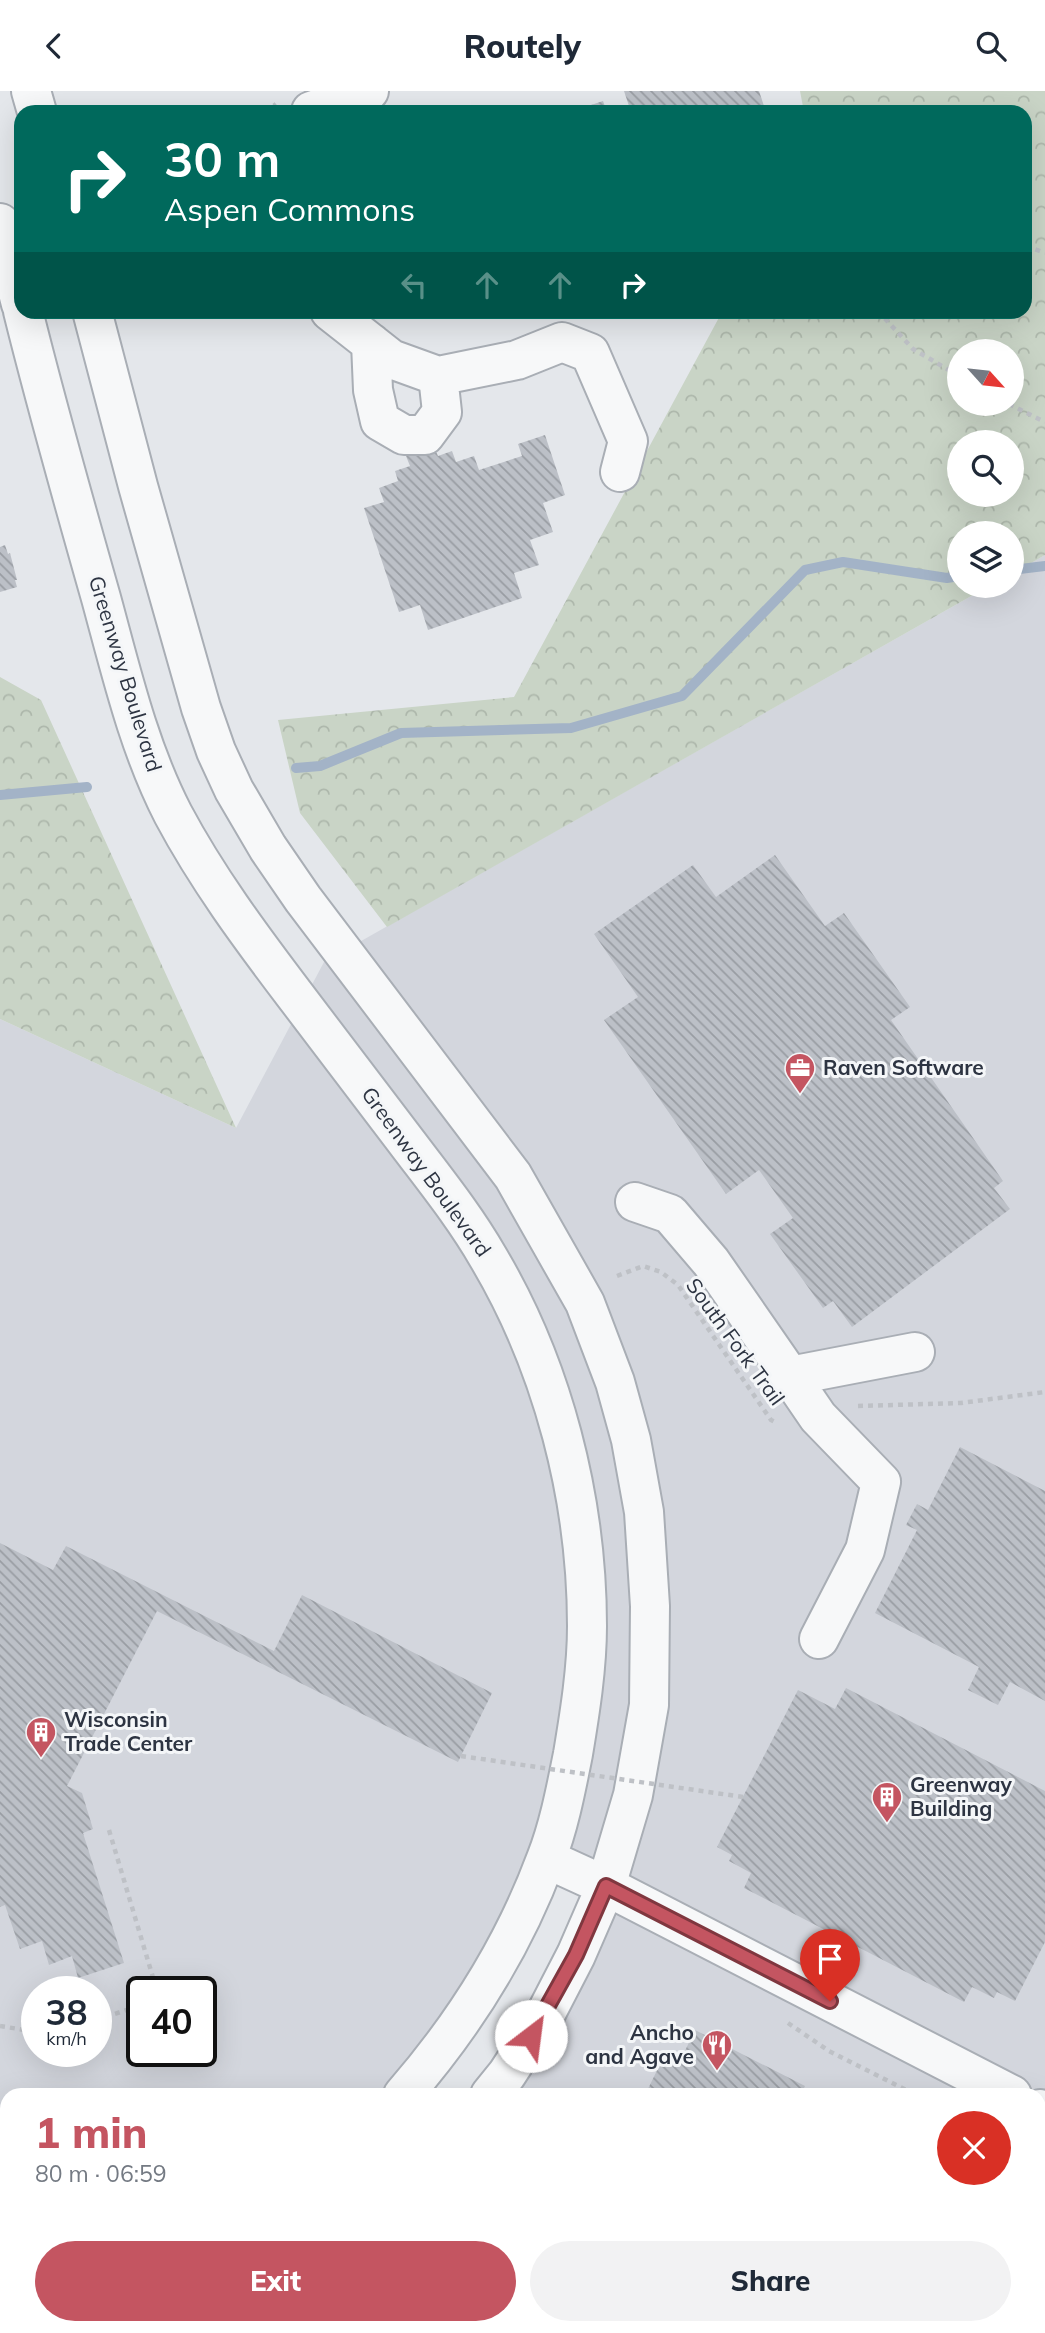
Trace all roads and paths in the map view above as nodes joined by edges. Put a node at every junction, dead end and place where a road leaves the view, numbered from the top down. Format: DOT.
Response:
graph roads {
  1 [pos="369,91"];
  2 [pos="301,104"];
  3 [pos="0,223"];
  4 [pos="14,277"];
  5 [pos="25,319"];
  6 [pos="94,319"];
  7 [pos="340,319"];
  8 [pos="885,319"];
  9 [pos="371,344"];
  10 [pos="947,369"];
  11 [pos="438,376"];
  12 [pos="1024,412"];
  13 [pos="1045,422"];
  14 [pos="620,472"];
  15 [pos="635,1202"];
  16 [pos="617,1276"];
  17 [pos="915,1352"];
  18 [pos="790,1376"];
  19 [pos="1045,1392"];
  20 [pos="856,1406"];
  21 [pos="781,1424"];
  22 [pos="819,1639"];
  23 [pos="461,1756"];
  24 [pos="743,1797"];
  25 [pos="109,1830"];
  26 [pos="547,1859"];
  27 [pos="606,1886"];
  28 [pos="153,1976"];
  29 [pos="0,2026"];
  30 [pos="21,2029"];
  31 [pos="409,2088"];
  32 [pos="496,2088"];
  33 [pos="998,2088"];
  1 -- 2 [label="street"];
  3 -- 4 [label="street"];
  5 -- 26 [label="street, Greenway Boulevard"];
  6 -- 27 [label="street"];
  7 -- 9 [label="street"];
  8 -- 10 [label="path"];
  9 -- 11 [label="street"];
  9 -- 11 [label="street"];
  11 -- 14 [label="street"];
  12 -- 13 [label="path"];
  15 -- 18 [label="street"];
  16 -- 21 [label="path, South Fork Trail"];
  17 -- 18 [label="street"];
  18 -- 22 [label="street"];
  19 -- 20 [label="path"];
  23 -- 24 [label="path, bridge"];
  25 -- 28 [label="path"];
  26 -- 27 [label="street"];
  26 -- 31 [label="street, Greenway Boulevard"];
  27 -- 32 [label="street"];
  27 -- 33 [label="street"];
  29 -- 30 [label="path"];
}
